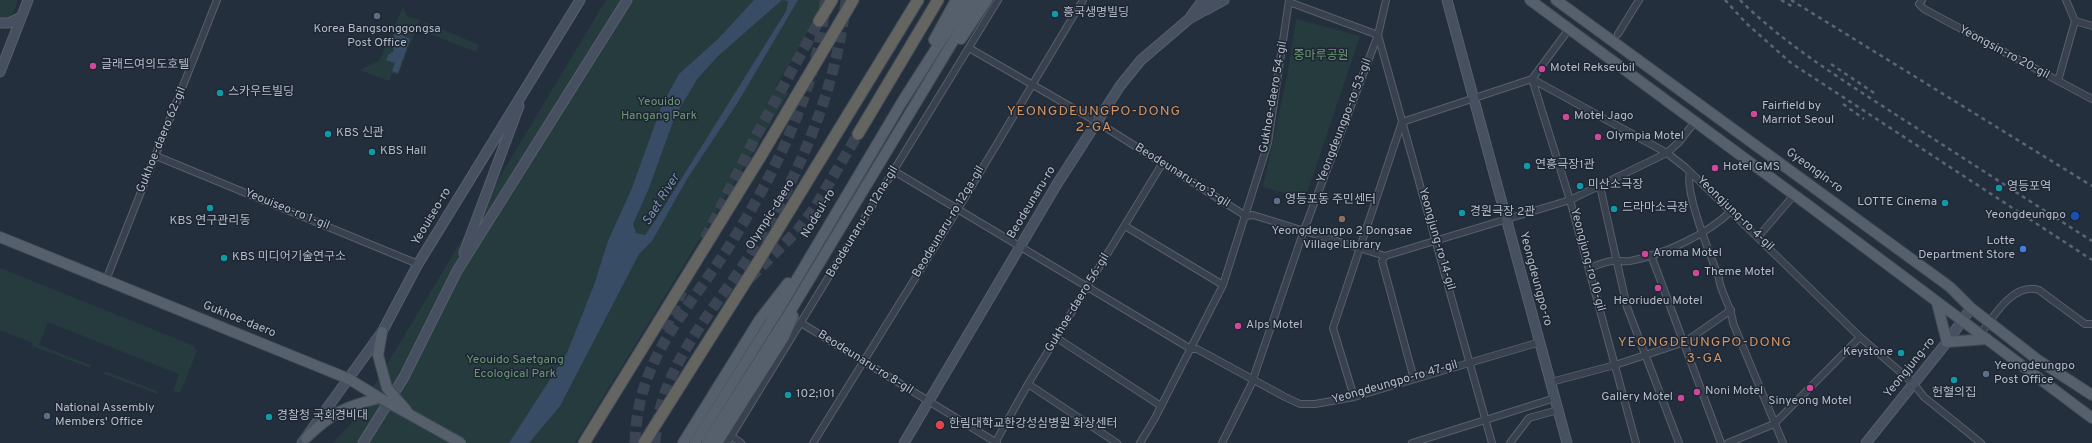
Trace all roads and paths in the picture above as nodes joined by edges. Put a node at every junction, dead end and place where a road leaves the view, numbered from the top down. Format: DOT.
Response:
graph roads {
  1 [pos="28,0"];
  2 [pos="217,0"];
  3 [pos="580,0"];
  4 [pos="627,0"];
  5 [pos="832,0"];
  6 [pos="853,0"];
  7 [pos="918,0"];
  8 [pos="938,0"];
  9 [pos="956,0"];
  10 [pos="967,0"];
  11 [pos="978,0"];
  12 [pos="987,0"];
  13 [pos="998,0"];
  14 [pos="1083,0"];
  15 [pos="1203,0"];
  16 [pos="1212,0"];
  17 [pos="1224,0"];
  18 [pos="1386,0"];
  19 [pos="1447,0"];
  20 [pos="1530,0"];
  21 [pos="1556,0"];
  22 [pos="1639,0"];
  23 [pos="2066,0"];
  24 [pos="1289,1"];
  25 [pos="1920,2"];
  26 [pos="1205,10"];
  27 [pos="22,17"];
  28 [pos="1189,19"];
  29 [pos="819,21"];
  30 [pos="2075,21"];
  31 [pos="0,23"];
  32 [pos="2092,26"];
  33 [pos="1569,29"];
  34 [pos="1618,34"];
  35 [pos="1378,35"];
  36 [pos="969,48"];
  37 [pos="0,72"];
  38 [pos="1532,79"];
  39 [pos="2058,81"];
  40 [pos="527,84"];
  41 [pos="1032,86"];
  42 [pos="1474,99"];
  43 [pos="2092,99"];
  44 [pos="902,102"];
  45 [pos="906,118"];
  46 [pos="1097,122"];
  47 [pos="1402,122"];
  48 [pos="1694,123"];
  49 [pos="858,134"];
  50 [pos="1667,153"];
  51 [pos="156,156"];
  52 [pos="1162,164"];
  53 [pos="894,170"];
  54 [pos="1690,172"];
  55 [pos="1600,186"];
  56 [pos="1794,195"];
  57 [pos="1570,200"];
  58 [pos="958,209"];
  59 [pos="1731,211"];
  60 [pos="1246,216"];
  61 [pos="1507,220"];
  62 [pos="1124,226"];
  63 [pos="1304,230"];
  64 [pos="1703,233"];
  65 [pos="0,237"];
  66 [pos="1758,237"];
  67 [pos="1436,241"];
  68 [pos="1020,246"];
  69 [pos="1360,248"];
  70 [pos="812,251"];
  71 [pos="1651,255"];
  72 [pos="1385,256"];
  73 [pos="1617,261"];
  74 [pos="418,264"];
  75 [pos="1589,268"];
  76 [pos="457,271"];
  77 [pos="106,280"];
  78 [pos="1224,285"];
  79 [pos="1088,287"];
  80 [pos="804,288"];
  81 [pos="1937,304"];
  82 [pos="1971,308"];
  83 [pos="1731,310"];
  84 [pos="1962,321"];
  85 [pos="1990,322"];
  86 [pos="801,323"];
  87 [pos="2092,324"];
  88 [pos="382,332"];
  89 [pos="1860,337"];
  90 [pos="1984,337"];
  91 [pos="1056,338"];
  92 [pos="1540,342"];
  93 [pos="1685,342"];
  94 [pos="1947,342"];
  95 [pos="1191,349"];
  96 [pos="1645,355"];
  97 [pos="864,362"];
  98 [pos="1471,362"];
  99 [pos="1615,365"];
  100 [pos="349,379"];
  101 [pos="1414,379"];
  102 [pos="1253,381"];
  103 [pos="1551,382"];
  104 [pos="1913,383"];
  105 [pos="1028,384"];
  106 [pos="2092,395"];
  107 [pos="1354,397"];
  108 [pos="380,398"];
  109 [pos="1555,398"];
  110 [pos="928,402"];
  111 [pos="1161,406"];
  112 [pos="1558,410"];
  113 [pos="412,417"];
  114 [pos="2092,418"];
  115 [pos="1486,420"];
  116 [pos="1774,424"];
  117 [pos="731,436"];
  118 [pos="304,440"];
  119 [pos="1431,440"];
  120 [pos="363,443"];
  121 [pos="461,443"];
  122 [pos="584,443"];
  123 [pos="644,443"];
  124 [pos="684,443"];
  125 [pos="695,443"];
  126 [pos="707,443"];
  127 [pos="717,443"];
  128 [pos="727,443"];
  129 [pos="741,443"];
  130 [pos="813,443"];
  131 [pos="904,443"];
  132 [pos="996,443"];
  133 [pos="1117,443"];
  134 [pos="1140,443"];
  135 [pos="1222,443"];
  136 [pos="1412,443"];
  137 [pos="1492,443"];
  138 [pos="1510,443"];
  139 [pos="1567,443"];
  140 [pos="1636,443"];
  141 [pos="1679,443"];
  142 [pos="1721,443"];
  143 [pos="1728,443"];
  144 [pos="1783,443"];
  145 [pos="1866,443"];
  146 [pos="1981,443"];
  1 -- 27 [label="main road"];
  2 -- 51 [label="street, Gukhoe-daero 62-gil"];
  3 -- 40 [label="main road, Yeouiseo-ro"];
  4 -- 76 [label="main road"];
  5 -- 29 [label="highway"];
  6 -- 122 [label="highway"];
  7 -- 123 [label="highway, Olympic-daero"];
  8 -- 49 [label="highway"];
  9 -- 44 [label="main road"];
  10 -- 44 [label="main road, Nodeul-ro"];
  11 -- 45 [label="main road"];
  12 -- 45 [label="main road"];
  13 -- 36 [label="street, Beodeunaru-ro 12na-gil"];
  14 -- 41 [label="street, Beodeunaru-ro 12ga-gil"];
  15 -- 28 [label="main road"];
  16 -- 26 [label="main road, Beodeunaru-ro"];
  17 -- 26 [label="main road"];
  18 -- 35 [label="street, Yeongdeungpo-ro 53-gil"];
  19 -- 42 [label="main road, Yeongdeungpo-ro"];
  20 -- 33 [label="main road"];
  21 -- 82 [label="main road, Gyeongin-ro"];
  22 -- 34 [label="street"];
  23 -- 30 [label="street"];
  24 -- 35 [label="street"];
  24 -- 60 [label="street, Gukhoe-daero 54-gil"];
  25 -- 39 [label="street, Yeongsin-ro 20-gil"];
  26 -- 28 [label="main road, Beodeunaru-ro"];
  27 -- 31 [label="main road"];
  27 -- 37 [label="main road"];
  28 -- 46 [label="main road, Beodeunaru-ro"];
  30 -- 32 [label="street"];
  30 -- 39 [label="street"];
  33 -- 38 [label="street"];
  33 -- 48 [label="main road"];
  35 -- 47 [label="street, Yeongjung-ro 14-gil"];
  35 -- 63 [label="street, Yeongdeungpo-ro 53-gil"];
  36 -- 41 [label="street, Beodeunaru-ro 3-gil"];
  36 -- 53 [label="street, Beodeunaru-ro 12na-gil"];
  38 -- 42 [label="street"];
  38 -- 50 [label="street, Yeongjung-ro 4-gil"];
  38 -- 57 [label="street, Yeongjung-ro 10-gil"];
  39 -- 43 [label="street, Yeongsin-ro 20-gil"];
  40 -- 74 [label="main road, Yeouiseo-ro"];
  40 -- 76 [label="main road"];
  41 -- 46 [label="street, Beodeunaru-ro 3-gil"];
  41 -- 58 [label="street, Beodeunaru-ro 12ga-gil"];
  42 -- 47 [label="street"];
  42 -- 61 [label="main road, Yeongdeungpo-ro"];
  44 -- 70 [label="main road, Nodeul-ro"];
  45 -- 80 [label="main road"];
  46 -- 52 [label="street, Beodeunaru-ro 3-gil"];
  46 -- 68 [label="main road, Beodeunaru-ro"];
  47 -- 67 [label="street, Yeongjung-ro 14-gil"];
  47 -- 69 [label="street"];
  48 -- 50 [label="street"];
  48 -- 56 [label="main road"];
  50 -- 54 [label="street, Yeongjung-ro 4-gil"];
  50 -- 55 [label="street"];
  51 -- 74 [label="street, Yeouiseo-ro 1-gil"];
  51 -- 77 [label="street, Gukhoe-daero 62-gil"];
  52 -- 60 [label="street, Beodeunaru-ro 3-gil"];
  52 -- 62 [label="street, Gukhoe-daero 56-gil"];
  53 -- 58 [label="street"];
  53 -- 86 [label="street, Beodeunaru-ro 12na-gil"];
  54 -- 59 [label="street, Yeongjung-ro 4-gil"];
  54 -- 64 [label="street"];
  55 -- 57 [label="street"];
  55 -- 73 [label="street"];
  56 -- 66 [label="street"];
  56 -- 81 [label="main road"];
  57 -- 61 [label="street"];
  57 -- 75 [label="street, Yeongjung-ro 10-gil"];
  58 -- 68 [label="street"];
  58 -- 97 [label="street, Beodeunaru-ro 12ga-gil"];
  59 -- 64 [label="street"];
  59 -- 66 [label="street, Yeongjung-ro 4-gil"];
  60 -- 63 [label="street"];
  60 -- 78 [label="street, Gukhoe-daero 54-gil"];
  61 -- 67 [label="street"];
  61 -- 92 [label="main road, Yeongdeungpo-ro"];
  62 -- 78 [label="street"];
  62 -- 79 [label="street, Gukhoe-daero 56-gil"];
  63 -- 69 [label="street"];
  63 -- 102 [label="street, Yeongdeungpo-ro 53-gil"];
  64 -- 71 [label="street"];
  64 -- 83 [label="street"];
  65 -- 77 [label="main road, Gukhoe-daero"];
  66 -- 89 [label="street, Yeongjung-ro 4-gil"];
  67 -- 72 [label="street"];
  67 -- 98 [label="street, Yeongjung-ro 14-gil"];
  68 -- 79 [label="street"];
  68 -- 110 [label="main road, Beodeunaru-ro"];
  69 -- 72 [label="street"];
  69 -- 107 [label="street"];
  70 -- 124 [label="main road"];
  70 -- 125 [label="main road, Nodeul-ro"];
  71 -- 73 [label="street"];
  71 -- 93 [label="street"];
  72 -- 101 [label="street"];
  73 -- 75 [label="street"];
  73 -- 96 [label="street"];
  74 -- 88 [label="main road, Yeouiseo-ro"];
  75 -- 99 [label="street, Yeongjung-ro 10-gil"];
  76 -- 120 [label="main road"];
  77 -- 100 [label="main road, Gukhoe-daero"];
  78 -- 95 [label="street, Gukhoe-daero 54-gil"];
  79 -- 91 [label="street, Gukhoe-daero 56-gil"];
  79 -- 95 [label="street"];
  80 -- 126 [label="main road"];
  80 -- 127 [label="main road"];
  81 -- 84 [label="main road"];
  81 -- 94 [label="main road"];
  82 -- 84 [label="main road, Yeongjung-ro"];
  82 -- 85 [label="main road, Gyeongin-ro"];
  83 -- 93 [label="street"];
  83 -- 116 [label="street"];
  84 -- 90 [label="main road"];
  84 -- 94 [label="main road, Yeongjung-ro"];
  85 -- 87 [label="street"];
  85 -- 90 [label="street"];
  85 -- 106 [label="main road, Gyeongin-ro"];
  86 -- 97 [label="street, Beodeunaru-ro 8-gil"];
  86 -- 117 [label="street, Beodeunaru-ro 12na-gil"];
  88 -- 100 [label="main road, Yeouiseo-ro"];
  88 -- 113 [label="main road, bridge"];
  89 -- 104 [label="street, Yeongjung-ro 4-gil"];
  89 -- 116 [label="street"];
  90 -- 94 [label="main road"];
  90 -- 114 [label="main road"];
  91 -- 105 [label="street, Gukhoe-daero 56-gil"];
  91 -- 111 [label="street"];
  92 -- 98 [label="street, Yeongdeungpo-ro 47-gil"];
  92 -- 103 [label="main road, Yeongdeungpo-ro"];
  93 -- 96 [label="street"];
  93 -- 142 [label="street"];
  94 -- 104 [label="main road, Yeongjung-ro"];
  95 -- 102 [label="street"];
  95 -- 111 [label="street, Gukhoe-daero 54-gil"];
  96 -- 99 [label="street"];
  96 -- 141 [label="street"];
  97 -- 110 [label="street, Beodeunaru-ro 8-gil"];
  97 -- 130 [label="street, Beodeunaru-ro 12ga-gil"];
  98 -- 101 [label="street, Yeongdeungpo-ro 47-gil"];
  98 -- 115 [label="street, Yeongjung-ro 14-gil"];
  99 -- 103 [label="street"];
  99 -- 140 [label="street, Yeongjung-ro 10-gil"];
  100 -- 108 [label="main road, Gukhoe-daero"];
  100 -- 118 [label="main road, Yeouiseo-ro"];
  101 -- 107 [label="street, Yeongdeungpo-ro 47-gil"];
  102 -- 107 [label="street, Yeongdeungpo-ro 47-gil"];
  102 -- 135 [label="street, Yeongdeungpo-ro 53-gil"];
  103 -- 109 [label="main road, Yeongdeungpo-ro"];
  104 -- 145 [label="main road, Yeongjung-ro"];
  104 -- 146 [label="street, Yeongjung-ro 4-gil"];
  105 -- 132 [label="street, Gukhoe-daero 56-gil"];
  105 -- 133 [label="street"];
  108 -- 113 [label="main road, Gukhoe-daero, bridge"];
  108 -- 118 [label="main road"];
  109 -- 112 [label="main road, Yeongdeungpo-ro"];
  109 -- 115 [label="street"];
  110 -- 131 [label="main road, Beodeunaru-ro"];
  110 -- 132 [label="street, Beodeunaru-ro 8-gil"];
  111 -- 134 [label="street, Gukhoe-daero 54-gil"];
  112 -- 138 [label="street"];
  112 -- 139 [label="main road, Yeongdeungpo-ro"];
  113 -- 121 [label="main road, Gukhoe-daero, bridge"];
  115 -- 119 [label="street"];
  115 -- 137 [label="street, Yeongjung-ro 14-gil"];
  116 -- 143 [label="street"];
  116 -- 144 [label="street"];
  117 -- 128 [label="street, Beodeunaru-ro 12na-gil"];
  117 -- 129 [label="street"];
  119 -- 136 [label="street"];
}
